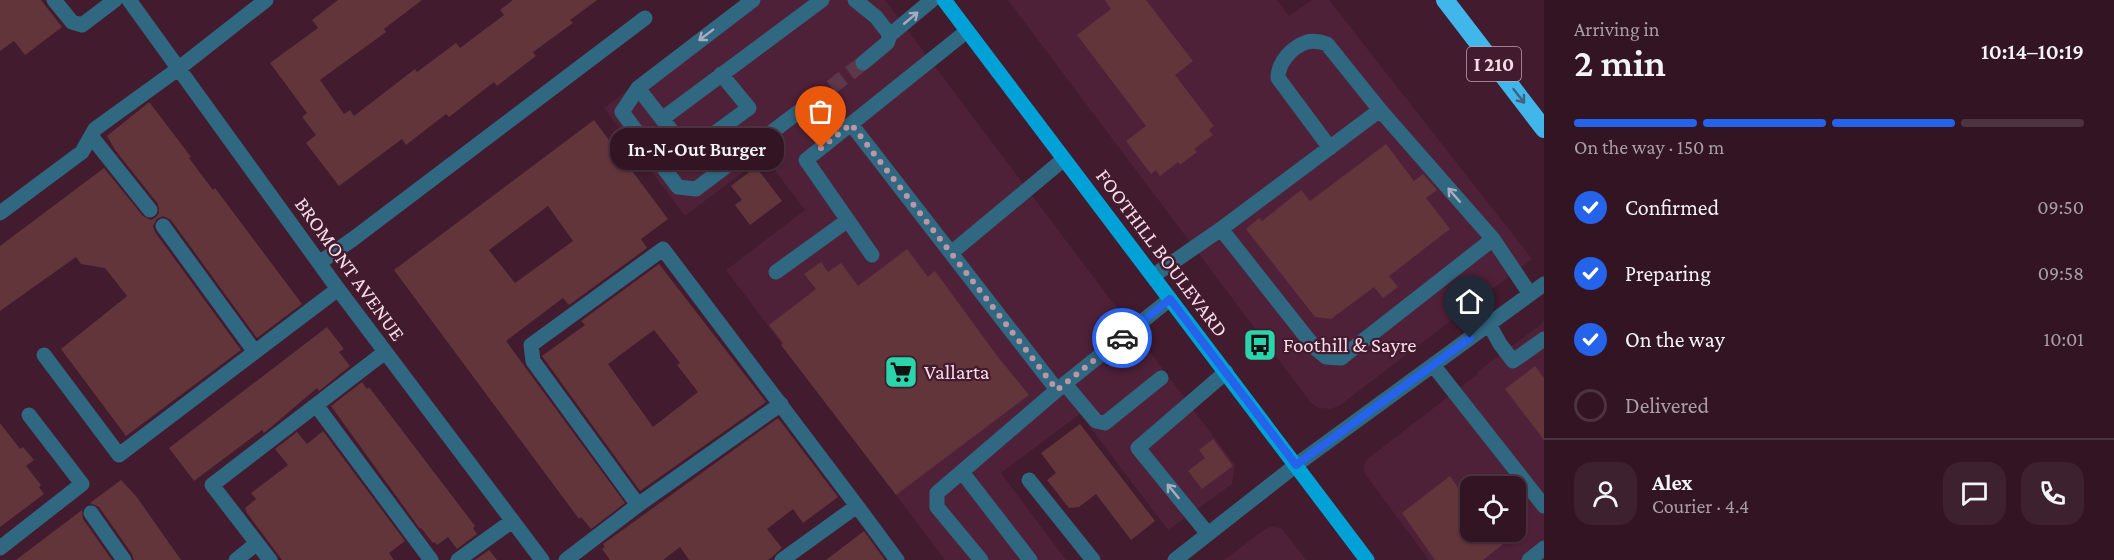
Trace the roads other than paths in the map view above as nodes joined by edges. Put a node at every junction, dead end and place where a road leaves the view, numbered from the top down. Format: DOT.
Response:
graph roads {
  1 [pos="54,0"];
  2 [pos="115,0"];
  3 [pos="129,0"];
  4 [pos="266,0"];
  5 [pos="753,0"];
  6 [pos="822,0"];
  7 [pos="855,0"];
  8 [pos="932,0"];
  9 [pos="944,0"];
  10 [pos="1445,0"];
  11 [pos="645,18"];
  12 [pos="967,31"];
  13 [pos="890,35"];
  14 [pos="863,63"];
  15 [pos="178,69"];
  16 [pos="722,74"];
  17 [pos="638,88"];
  18 [pos="813,101"];
  19 [pos="1380,110"];
  20 [pos="662,119"];
  21 [pos="851,124"];
  22 [pos="1544,129"];
  23 [pos="91,136"];
  24 [pos="1330,148"];
  25 [pos="1064,159"];
  26 [pos="150,210"];
  27 [pos="0,213"];
  28 [pos="848,220"];
  29 [pos="163,226"];
  30 [pos="1221,229"];
  31 [pos="1492,239"];
  32 [pos="951,253"];
  33 [pos="872,255"];
  34 [pos="319,263"];
  35 [pos="776,272"];
  36 [pos="1153,276"];
  37 [pos="1544,284"];
  38 [pos="338,289"];
  39 [pos="1530,294"];
  40 [pos="1170,299"];
  41 [pos="1489,324"];
  42 [pos="1544,339"];
  43 [pos="255,352"];
  44 [pos="385,352"];
  45 [pos="44,355"];
  46 [pos="1433,365"];
  47 [pos="1226,372"];
  48 [pos="1161,378"];
  49 [pos="1061,387"];
  50 [pos="780,404"];
  51 [pos="315,405"];
  52 [pos="29,415"];
  53 [pos="1296,465"];
  54 [pos="962,472"];
  55 [pos="1029,480"];
  56 [pos="638,505"];
  57 [pos="857,506"];
  58 [pos="1544,506"];
  59 [pos="91,513"];
  60 [pos="512,520"];
  61 [pos="1208,534"];
  62 [pos="257,543"];
  63 [pos="0,548"];
  64 [pos="1544,548"];
  65 [pos="124,560"];
  66 [pos="236,560"];
  67 [pos="270,560"];
  68 [pos="431,560"];
  69 [pos="458,560"];
  70 [pos="542,560"];
  71 [pos="566,560"];
  72 [pos="782,560"];
  73 [pos="897,560"];
  74 [pos="981,560"];
  75 [pos="1030,560"];
  76 [pos="1093,560"];
  77 [pos="1175,560"];
  78 [pos="1367,560"];
  79 [pos="1529,560"];
  1 -- 2 [label="street"];
  3 -- 15 [label="street, BROMONT AVENUE"];
  4 -- 15 [label="street"];
  5 -- 17 [label="street, one-way"];
  6 -- 16 [label="street"];
  7 -- 13 [label="street"];
  13 -- 8 [label="street, one-way"];
  9 -- 12 [label="main road, FOOTHILL BOULEVARD"];
  10 -- 22 [label="highway, I 210, one-way"];
  11 -- 34 [label="street"];
  12 -- 21 [label="street"];
  12 -- 25 [label="main road, FOOTHILL BOULEVARD"];
  13 -- 14 [label="street"];
  15 -- 23 [label="street"];
  15 -- 34 [label="street, BROMONT AVENUE"];
  16 -- 20 [label="street"];
  16 -- 20 [label="street"];
  17 -- 18 [label="street"];
  17 -- 20 [label="street"];
  19 -- 24 [label="street"];
  19 -- 24 [label="street"];
  31 -- 19 [label="street, one-way"];
  21 -- 28 [label="street"];
  21 -- 32 [label="street"];
  23 -- 26 [label="street"];
  23 -- 27 [label="street"];
  24 -- 30 [label="street"];
  25 -- 32 [label="street"];
  25 -- 36 [label="main road, FOOTHILL BOULEVARD"];
  28 -- 33 [label="street"];
  28 -- 35 [label="street"];
  29 -- 43 [label="street"];
  30 -- 31 [label="street"];
  30 -- 36 [label="street"];
  31 -- 39 [label="street"];
  32 -- 49 [label="street"];
  34 -- 38 [label="street, BROMONT AVENUE"];
  36 -- 40 [label="main road, FOOTHILL BOULEVARD"];
  37 -- 39 [label="street"];
  38 -- 43 [label="street"];
  38 -- 44 [label="street, BROMONT AVENUE"];
  39 -- 41 [label="street"];
  40 -- 47 [label="main road, FOOTHILL BOULEVARD"];
  40 -- 49 [label="street"];
  41 -- 42 [label="street"];
  41 -- 46 [label="street"];
  43 -- 45 [label="street"];
  44 -- 51 [label="street"];
  44 -- 60 [label="street, BROMONT AVENUE"];
  46 -- 53 [label="street"];
  46 -- 58 [label="street"];
  47 -- 53 [label="main road, FOOTHILL BOULEVARD"];
  61 -- 47 [label="street, one-way"];
  48 -- 49 [label="street"];
  49 -- 54 [label="street"];
  50 -- 56 [label="street"];
  50 -- 56 [label="street"];
  50 -- 57 [label="street"];
  51 -- 62 [label="street"];
  51 -- 68 [label="street"];
  52 -- 63 [label="street"];
  53 -- 61 [label="street"];
  53 -- 78 [label="main road, FOOTHILL BOULEVARD"];
  54 -- 74 [label="street"];
  54 -- 75 [label="street"];
  55 -- 76 [label="street"];
  56 -- 71 [label="street"];
  57 -- 72 [label="street"];
  57 -- 73 [label="street"];
  59 -- 65 [label="street"];
  60 -- 69 [label="street"];
  60 -- 70 [label="street, BROMONT AVENUE"];
  61 -- 77 [label="street"];
  62 -- 66 [label="street"];
  62 -- 67 [label="street"];
  64 -- 79 [label="street"];
}
